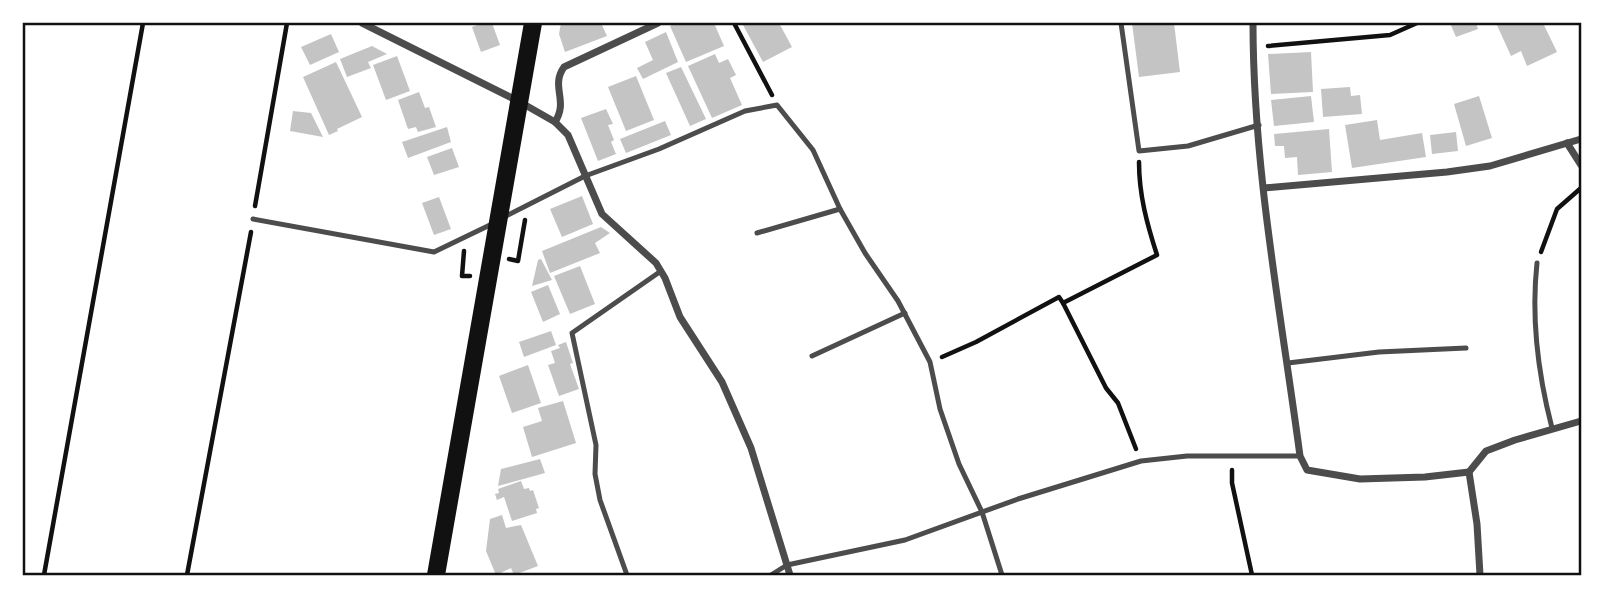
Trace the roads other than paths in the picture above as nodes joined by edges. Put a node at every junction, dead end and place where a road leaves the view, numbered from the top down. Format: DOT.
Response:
graph roads {
  1 [pos="362,23"];
  2 [pos="533,23"];
  3 [pos="657,23"];
  4 [pos="1121,23"];
  5 [pos="1253,23"];
  6 [pos="520,102"];
  7 [pos="555,122"];
  8 [pos="1259,125"];
  9 [pos="1581,139"];
  10 [pos="1567,143"];
  11 [pos="1581,164"];
  12 [pos="584,176"];
  13 [pos="1264,188"];
  14 [pos="840,209"];
  15 [pos="253,219"];
  16 [pos="500,220"];
  17 [pos="757,233"];
  18 [pos="1537,263"];
  19 [pos="661,271"];
  20 [pos="905,313"];
  21 [pos="1466,348"];
  22 [pos="812,356"];
  23 [pos="1288,363"];
  24 [pos="1581,421"];
  25 [pos="1552,428"];
  26 [pos="1300,456"];
  27 [pos="1469,472"];
  28 [pos="982,512"];
  29 [pos="787,565"];
  30 [pos="436,575"];
  31 [pos="627,575"];
  32 [pos="771,575"];
  33 [pos="790,575"];
  34 [pos="1002,575"];
  35 [pos="1480,575"];
  1 -- 6 [label="street"];
  2 -- 6 [label="main road"];
  3 -- 7 [label="street"];
  4 -- 8 [label="lane"];
  5 -- 8 [label="street"];
  6 -- 7 [label="street"];
  6 -- 16 [label="main road"];
  7 -- 12 [label="street"];
  8 -- 13 [label="street"];
  9 -- 10 [label="street"];
  10 -- 11 [label="street"];
  10 -- 13 [label="street"];
  12 -- 14 [label="lane"];
  12 -- 16 [label="lane"];
  12 -- 19 [label="street"];
  13 -- 23 [label="street"];
  14 -- 17 [label="lane"];
  14 -- 20 [label="lane"];
  15 -- 16 [label="lane"];
  16 -- 30 [label="main road"];
  18 -- 25 [label="lane"];
  19 -- 29 [label="street"];
  19 -- 31 [label="lane"];
  20 -- 22 [label="lane"];
  20 -- 28 [label="lane"];
  21 -- 23 [label="lane"];
  23 -- 26 [label="street"];
  24 -- 25 [label="street"];
  25 -- 27 [label="street"];
  26 -- 27 [label="street"];
  26 -- 28 [label="lane"];
  27 -- 35 [label="street"];
  28 -- 29 [label="lane"];
  28 -- 34 [label="lane"];
  29 -- 32 [label="lane"];
  29 -- 33 [label="street"];
}
